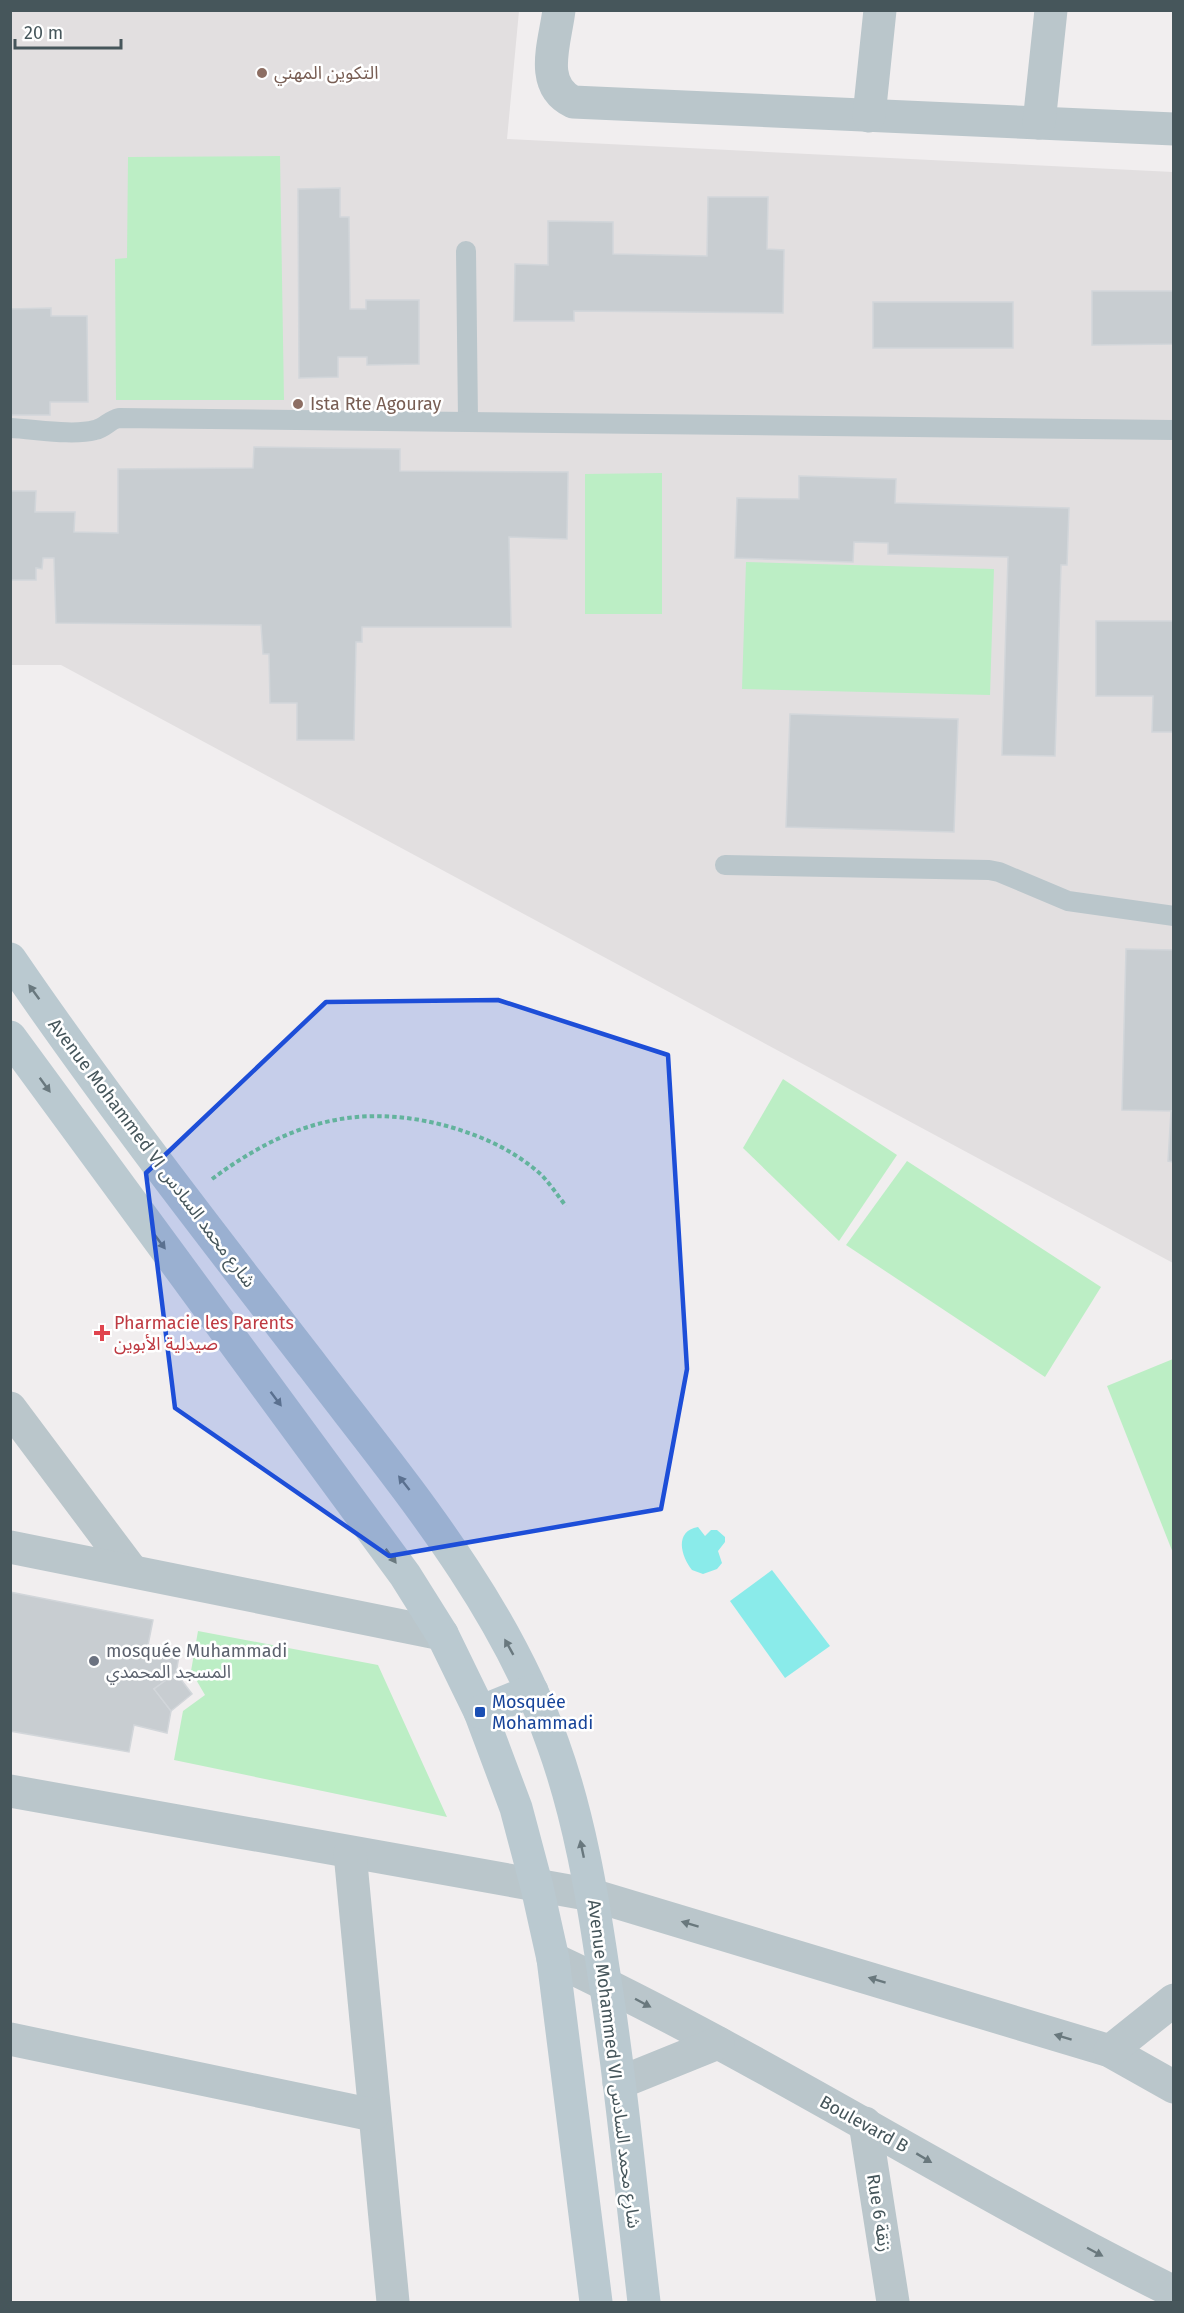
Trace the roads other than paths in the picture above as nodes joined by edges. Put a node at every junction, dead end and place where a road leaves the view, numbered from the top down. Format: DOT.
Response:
graph roads {
  1 [pos="559,10"];
  2 [pos="880,10"];
  3 [pos="1051,10"];
  4 [pos="869,116"];
  5 [pos="1039,123"];
  6 [pos="1173,129"];
  7 [pos="466,251"];
  8 [pos="468,420"];
  9 [pos="10,428"];
  10 [pos="1173,430"];
  11 [pos="725,865"];
  12 [pos="1173,916"];
  13 [pos="10,959"];
  14 [pos="10,1037"];
  15 [pos="10,1408"];
  16 [pos="10,1547"];
  17 [pos="132,1571"];
  18 [pos="442,1634"];
  19 [pos="532,1691"];
  20 [pos="480,1712"];
  21 [pos="10,1791"];
  22 [pos="350,1853"];
  23 [pos="537,1887"];
  24 [pos="592,1895"];
  25 [pos="553,1959"];
  26 [pos="606,1984"];
  27 [pos="1173,2000"];
  28 [pos="10,2039"];
  29 [pos="717,2043"];
  30 [pos="1110,2051"];
  31 [pos="619,2083"];
  32 [pos="1173,2087"];
  33 [pos="373,2115"];
  34 [pos="865,2123"];
  35 [pos="1173,2292"];
  36 [pos="393,2302"];
  37 [pos="596,2302"];
  38 [pos="644,2302"];
  39 [pos="893,2302"];
  1 -- 4 [label="street"];
  2 -- 4 [label="street"];
  3 -- 5 [label="street"];
  4 -- 5 [label="street"];
  5 -- 6 [label="street"];
  7 -- 8 [label="lane"];
  8 -- 9 [label="lane"];
  8 -- 10 [label="lane"];
  11 -- 12 [label="lane"];
  19 -- 13 [label="main road, Avenue Mohammed VI شارع محمد السادس, one-way"];
  14 -- 18 [label="main road, one-way"];
  15 -- 17 [label="street"];
  16 -- 17 [label="street"];
  17 -- 18 [label="street"];
  18 -- 20 [label="main road"];
  19 -- 20 [label="main road"];
  24 -- 19 [label="main road, Avenue Mohammed VI شارع محمد السادس, one-way"];
  20 -- 23 [label="main road"];
  21 -- 22 [label="street"];
  22 -- 23 [label="street"];
  22 -- 33 [label="street"];
  23 -- 24 [label="street"];
  23 -- 25 [label="main road"];
  24 -- 26 [label="main road, Avenue Mohammed VI شارع محمد السادس"];
  30 -- 24 [label="street, one-way"];
  25 -- 26 [label="street, Boulevard B"];
  25 -- 37 [label="main road"];
  26 -- 29 [label="street, Boulevard B, one-way"];
  26 -- 31 [label="main road, Avenue Mohammed VI شارع محمد السادس"];
  27 -- 30 [label="street"];
  28 -- 33 [label="street"];
  29 -- 31 [label="street"];
  29 -- 34 [label="street, Boulevard B"];
  30 -- 32 [label="street"];
  31 -- 38 [label="main road, Avenue Mohammed VI شارع محمد السادس"];
  33 -- 36 [label="street"];
  34 -- 35 [label="street, Boulevard B, one-way"];
  34 -- 39 [label="street, Rue 6 زنقة"];
}
